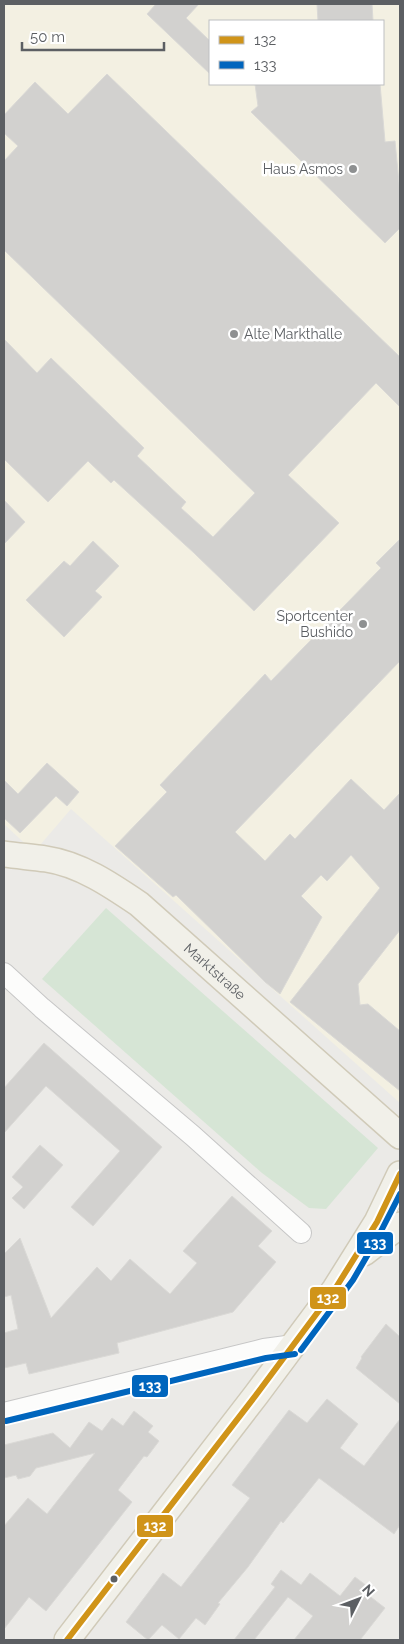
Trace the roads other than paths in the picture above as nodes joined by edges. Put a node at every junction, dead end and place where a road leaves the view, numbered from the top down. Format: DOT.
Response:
graph roads {
  1 [pos="4,854"];
  2 [pos="4,973"];
  3 [pos="400,1136"];
  4 [pos="400,1174"];
  5 [pos="400,1225"];
  6 [pos="300,1233"];
  7 [pos="354,1261"];
  8 [pos="294,1345"];
  9 [pos="4,1413"];
  10 [pos="67,1640"];
  1 -- 3 [label="main road, Marktstraße"];
  2 -- 6 [label="street"];
  4 -- 7 [label="main road"];
  5 -- 7 [label="main road"];
  7 -- 8 [label="main road"];
  8 -- 9 [label="street"];
  8 -- 10 [label="main road"];
}
